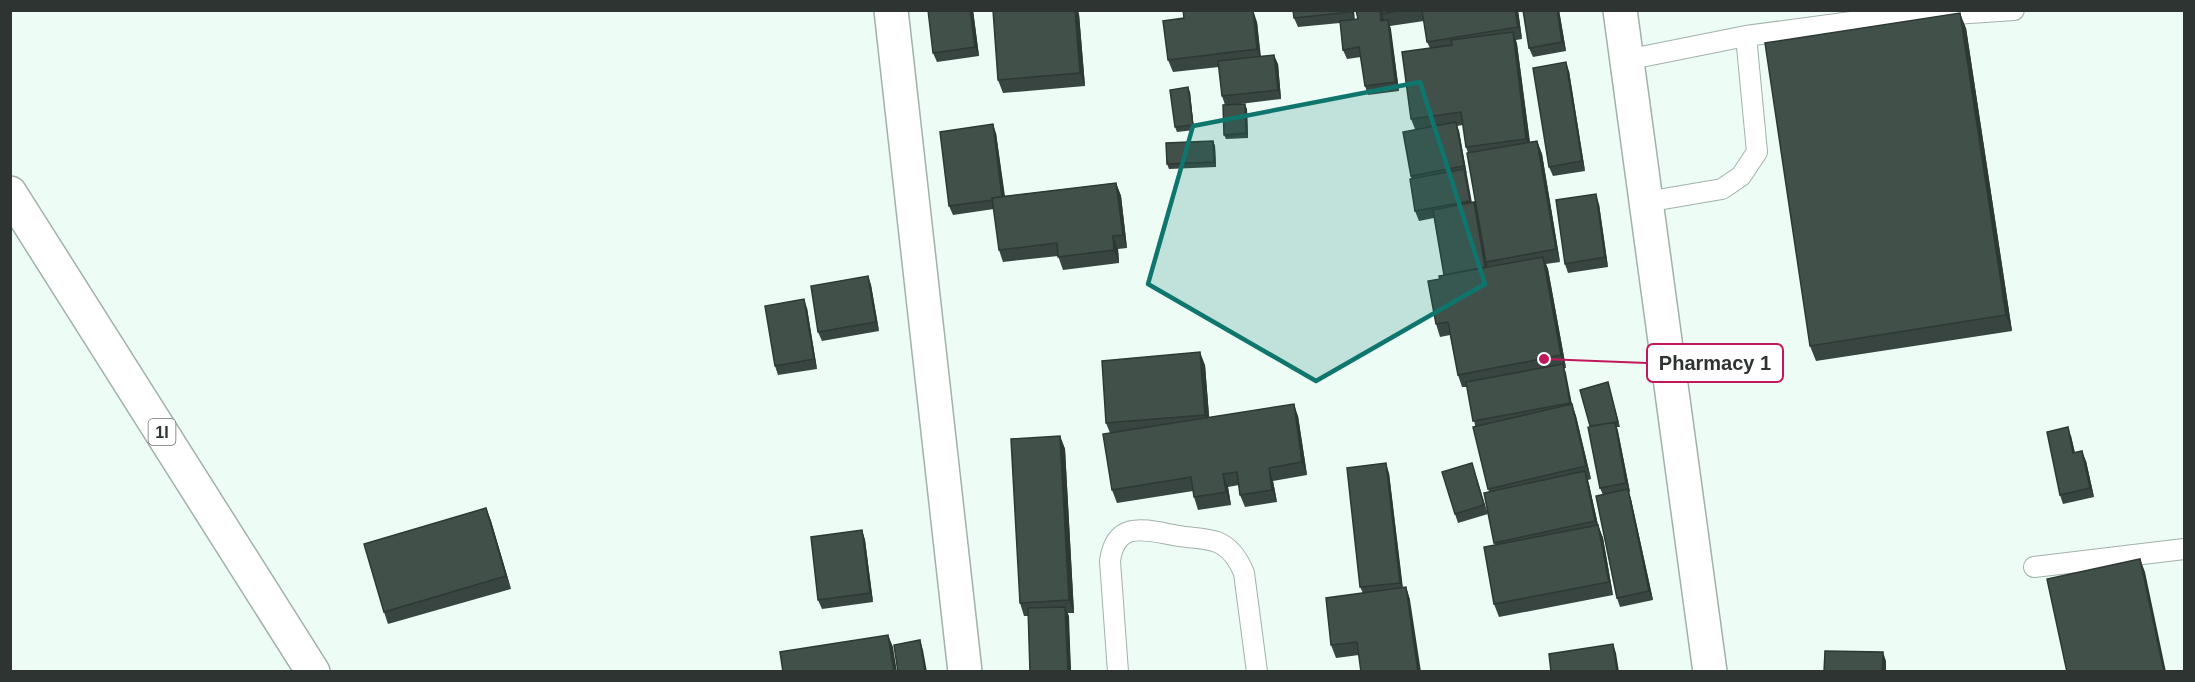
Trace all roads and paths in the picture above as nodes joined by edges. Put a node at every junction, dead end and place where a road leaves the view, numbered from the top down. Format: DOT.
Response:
graph roads {
  1 [pos="891,10"];
  2 [pos="1620,10"];
  3 [pos="2014,10"];
  4 [pos="1746,36"];
  5 [pos="1626,60"];
  6 [pos="10,193"];
  7 [pos="1646,202"];
  8 [pos="2184,549"];
  9 [pos="2034,567"];
  10 [pos="313,672"];
  11 [pos="965,672"];
  12 [pos="1118,672"];
  13 [pos="1257,672"];
  14 [pos="1710,672"];
  1 -- 11 [label="main road"];
  2 -- 5 [label="main road"];
  3 -- 4 [label="lane"];
  4 -- 5 [label="lane"];
  4 -- 7 [label="lane"];
  5 -- 7 [label="main road"];
  6 -- 10 [label="main road, 1I"];
  7 -- 14 [label="main road"];
  8 -- 9 [label="lane"];
  12 -- 13 [label="lane"];
}
